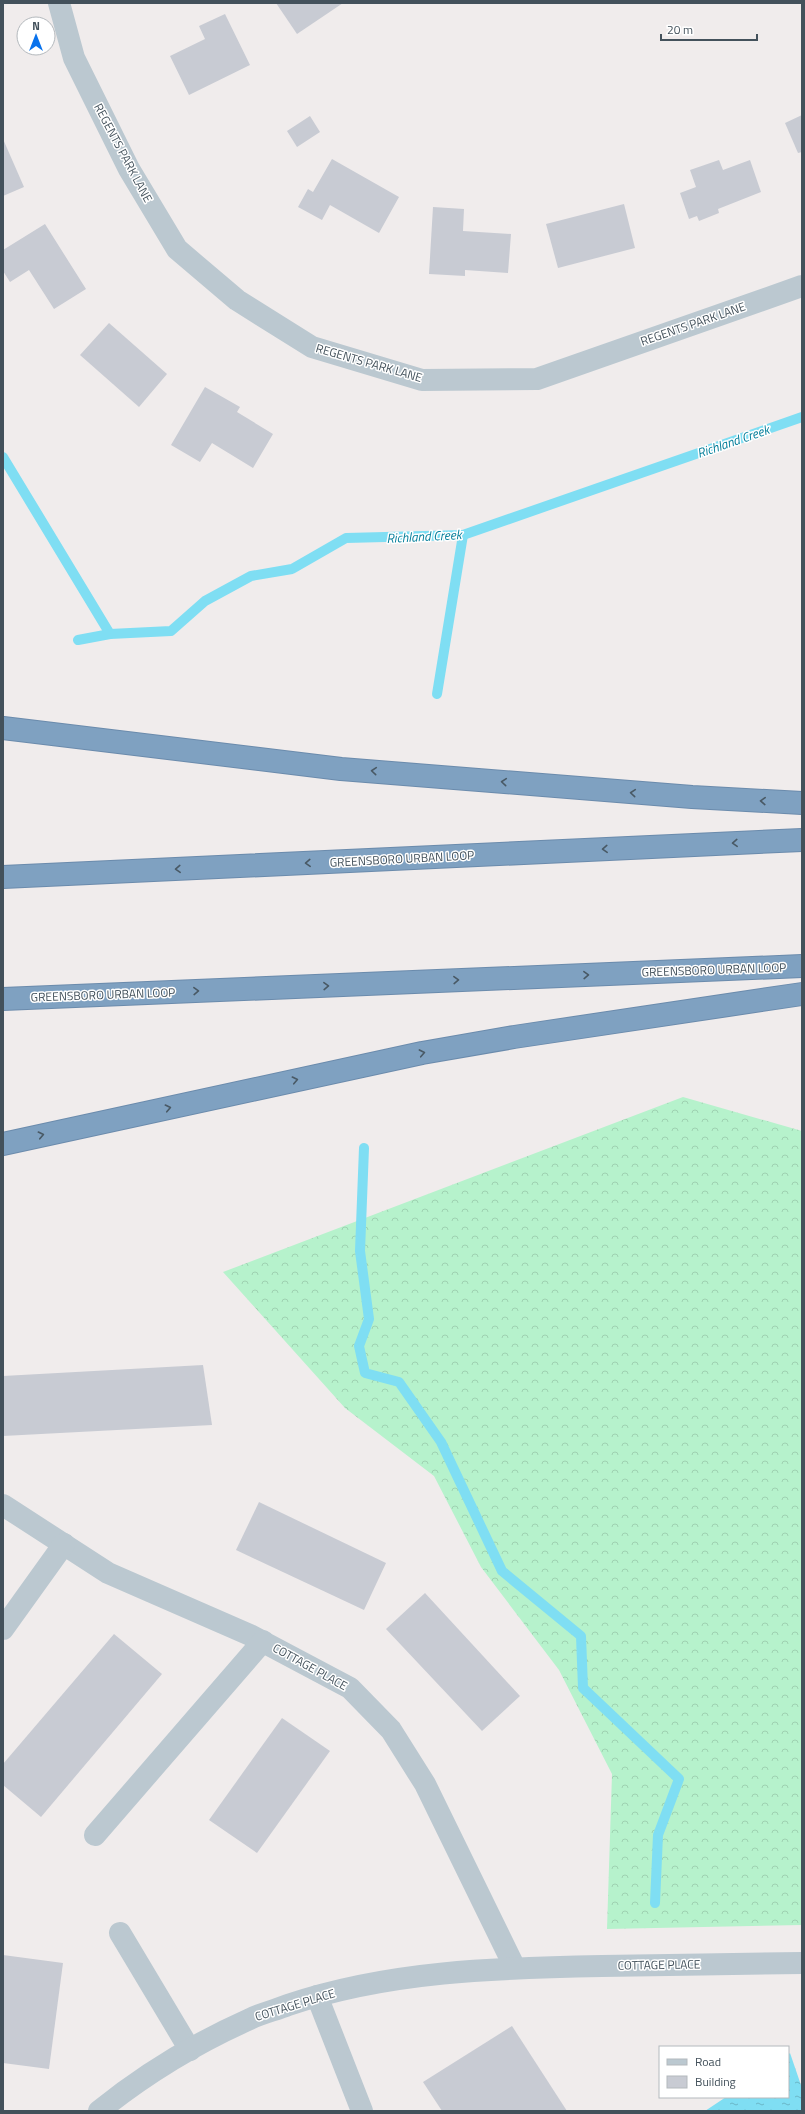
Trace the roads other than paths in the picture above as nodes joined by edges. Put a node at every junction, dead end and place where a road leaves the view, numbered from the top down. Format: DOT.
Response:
graph roads {
  1 [pos="59,3"];
  2 [pos="802,286"];
  3 [pos="3,728"];
  4 [pos="802,803"];
  5 [pos="802,840"];
  6 [pos="3,877"];
  7 [pos="802,966"];
  8 [pos="802,994"];
  9 [pos="3,999"];
  10 [pos="3,1144"];
  11 [pos="3,1505"];
  12 [pos="64,1544"];
  13 [pos="3,1629"];
  14 [pos="263,1641"];
  15 [pos="95,1835"];
  16 [pos="120,1933"];
  17 [pos="802,1963"];
  18 [pos="515,1968"];
  19 [pos="317,1996"];
  20 [pos="190,2050"];
  21 [pos="99,2111"];
  22 [pos="362,2111"];
  1 -- 2 [label="street, REGENTS PARK LANE"];
  4 -- 3 [label="highway, one-way"];
  5 -- 6 [label="highway, GREENSBORO URBAN LOOP, one-way"];
  9 -- 7 [label="highway, GREENSBORO URBAN LOOP, one-way"];
  10 -- 8 [label="highway, one-way"];
  11 -- 12 [label="street, COTTAGE PLACE"];
  12 -- 13 [label="street"];
  12 -- 14 [label="street, COTTAGE PLACE"];
  14 -- 15 [label="street"];
  14 -- 18 [label="street, COTTAGE PLACE"];
  16 -- 20 [label="street"];
  17 -- 18 [label="street, COTTAGE PLACE"];
  18 -- 19 [label="street, COTTAGE PLACE"];
  19 -- 20 [label="street, COTTAGE PLACE"];
  19 -- 22 [label="street"];
  20 -- 21 [label="street, COTTAGE PLACE"];
}
